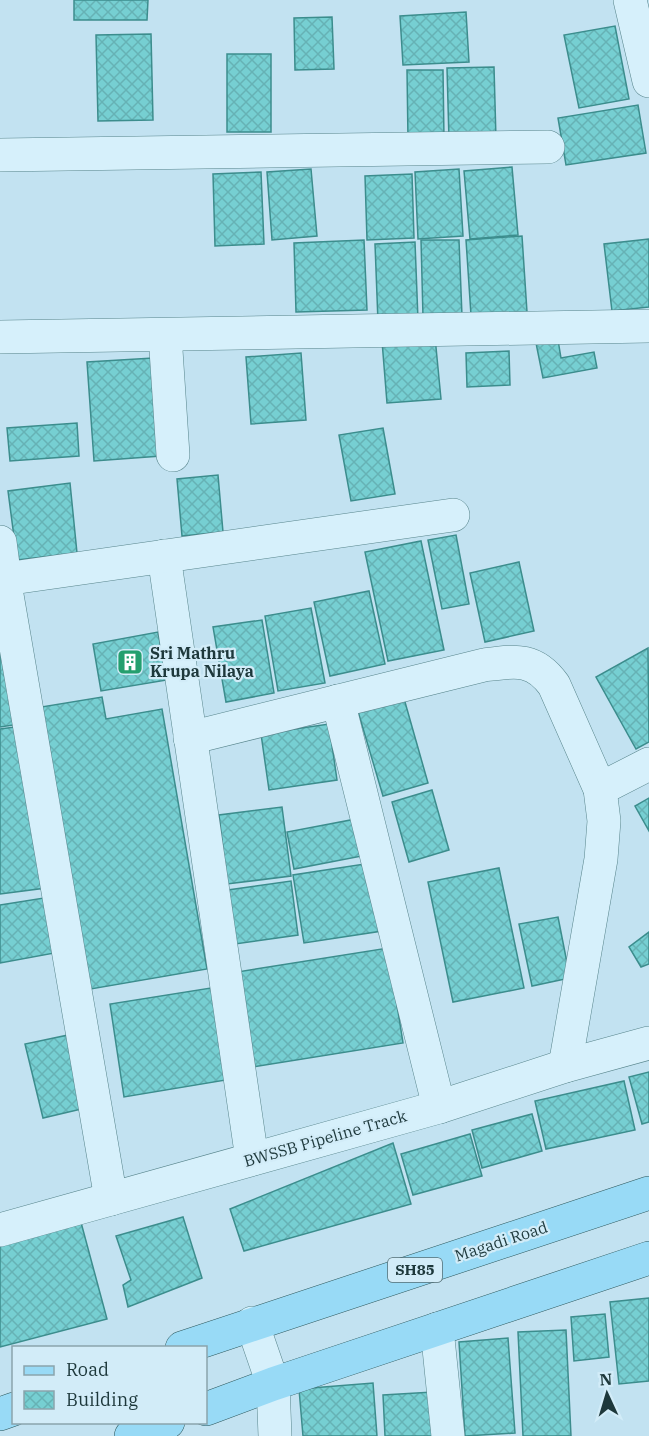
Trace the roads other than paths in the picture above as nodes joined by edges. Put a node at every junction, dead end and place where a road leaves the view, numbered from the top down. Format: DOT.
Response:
graph roads {
  1 [pos="630,0"];
  2 [pos="648,75"];
  3 [pos="548,147"];
  4 [pos="0,155"];
  5 [pos="649,326"];
  6 [pos="165,335"];
  7 [pos="0,337"];
  8 [pos="173,455"];
  9 [pos="453,515"];
  10 [pos="0,542"];
  11 [pos="164,556"];
  12 [pos="5,579"];
  13 [pos="338,701"];
  14 [pos="190,738"];
  15 [pos="649,764"];
  16 [pos="600,789"];
  17 [pos="649,1043"];
  18 [pos="565,1066"];
  19 [pos="439,1107"];
  20 [pos="252,1159"];
  21 [pos="649,1193"];
  22 [pos="111,1198"];
  23 [pos="0,1230"];
  24 [pos="649,1258"];
  25 [pos="252,1323"];
  26 [pos="437,1329"];
  27 [pos="185,1346"];
  28 [pos="273,1384"];
  29 [pos="207,1409"];
  30 [pos="163,1424"];
  31 [pos="131,1436"];
  32 [pos="275,1436"];
  33 [pos="448,1436"];
  1 -- 2 [label="street"];
  3 -- 4 [label="street"];
  5 -- 6 [label="street"];
  6 -- 7 [label="street"];
  6 -- 8 [label="street"];
  9 -- 11 [label="street"];
  10 -- 12 [label="street"];
  11 -- 12 [label="street"];
  11 -- 14 [label="street"];
  12 -- 22 [label="street"];
  13 -- 14 [label="street"];
  13 -- 16 [label="street"];
  13 -- 19 [label="street"];
  14 -- 20 [label="street"];
  15 -- 16 [label="street"];
  16 -- 18 [label="street"];
  17 -- 18 [label="street, BWSSB Pipeline Track"];
  18 -- 19 [label="street, BWSSB Pipeline Track"];
  19 -- 20 [label="street, BWSSB Pipeline Track"];
  20 -- 22 [label="street, BWSSB Pipeline Track"];
  21 -- 25 [label="main road, Magadi Road / SH85"];
  22 -- 23 [label="street, BWSSB Pipeline Track"];
  24 -- 26 [label="main road"];
  25 -- 27 [label="main road, Magadi Road / SH85"];
  25 -- 28 [label="street"];
  26 -- 28 [label="main road"];
  26 -- 33 [label="street"];
  28 -- 29 [label="main road"];
  28 -- 32 [label="street"];
  30 -- 31 [label="main road"];
}
